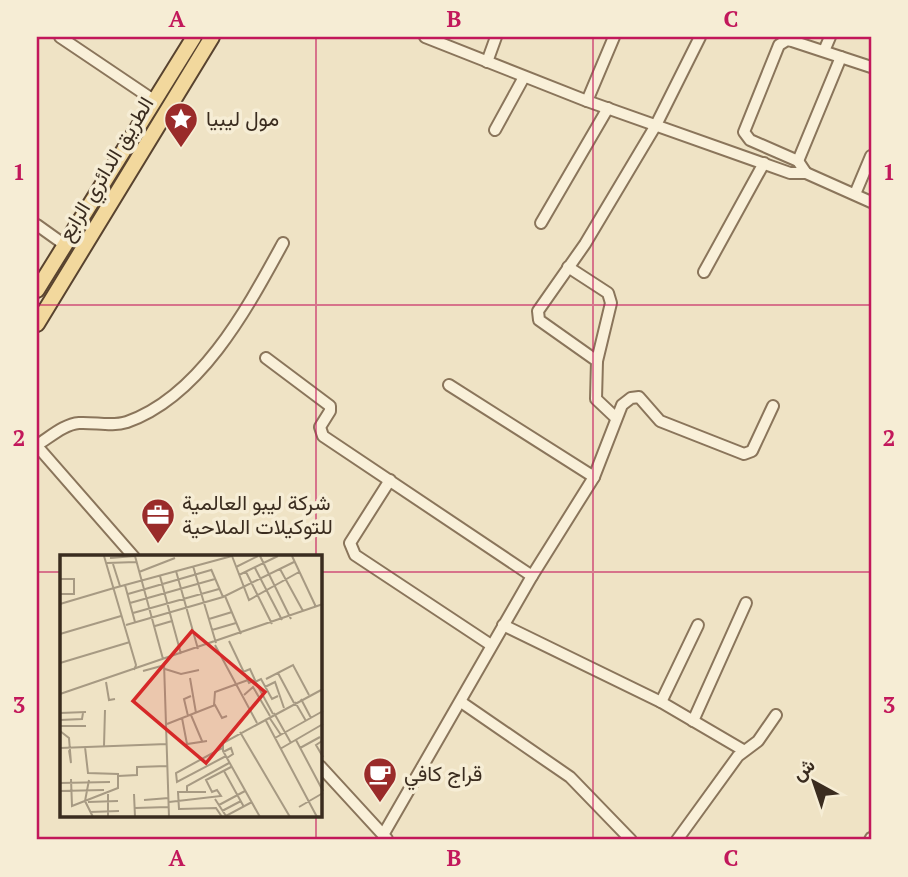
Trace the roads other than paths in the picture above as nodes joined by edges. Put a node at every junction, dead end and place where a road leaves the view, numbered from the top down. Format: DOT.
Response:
graph roads {
  1 [pos="60,37"];
  2 [pos="194,37"];
  3 [pos="212,37"];
  4 [pos="425,37"];
  5 [pos="496,37"];
  6 [pos="614,37"];
  7 [pos="700,37"];
  8 [pos="830,37"];
  9 [pos="824,51"];
  10 [pos="841,57"];
  11 [pos="486,62"];
  12 [pos="871,67"];
  13 [pos="524,77"];
  14 [pos="155,101"];
  15 [pos="587,101"];
  16 [pos="608,108"];
  17 [pos="656,125"];
  18 [pos="495,130"];
  19 [pos="871,156"];
  20 [pos="798,161"];
  21 [pos="764,163"];
  22 [pos="807,173"];
  23 [pos="855,194"];
  24 [pos="871,202"];
  25 [pos="541,222"];
  26 [pos="37,225"];
  27 [pos="283,243"];
  28 [pos="65,245"];
  29 [pos="568,267"];
  30 [pos="704,272"];
  31 [pos="37,290"];
  32 [pos="37,324"];
  33 [pos="266,358"];
  34 [pos="597,362"];
  35 [pos="449,386"];
  36 [pos="774,406"];
  37 [pos="615,417"];
  38 [pos="37,446"];
  39 [pos="594,477"];
  40 [pos="390,480"];
  41 [pos="132,555"];
  42 [pos="532,576"];
  43 [pos="746,603"];
  44 [pos="503,625"];
  45 [pos="698,625"];
  46 [pos="491,645"];
  47 [pos="461,702"];
  48 [pos="662,702"];
  49 [pos="776,715"];
  50 [pos="693,721"];
  51 [pos="743,750"];
  52 [pos="322,768"];
  53 [pos="386,838"];
  54 [pos="631,840"];
  55 [pos="677,840"];
  1 -- 14 [label="street"];
  2 -- 14 [label="main road, الطريق الدائري الرابع"];
  3 -- 32 [label="main road, الطريق الدائري الرابع"];
  4 -- 11 [label="street"];
  5 -- 11 [label="street"];
  6 -- 15 [label="street"];
  7 -- 17 [label="street"];
  8 -- 9 [label="street"];
  9 -- 10 [label="street"];
  9 -- 20 [label="street"];
  10 -- 12 [label="street"];
  10 -- 20 [label="street"];
  11 -- 13 [label="street"];
  13 -- 15 [label="street"];
  13 -- 18 [label="street"];
  14 -- 28 [label="main road, الطريق الدائري الرابع"];
  15 -- 16 [label="street"];
  16 -- 17 [label="street"];
  16 -- 25 [label="street"];
  17 -- 21 [label="street"];
  17 -- 29 [label="street"];
  19 -- 23 [label="street"];
  20 -- 22 [label="street"];
  21 -- 22 [label="street"];
  21 -- 30 [label="street"];
  22 -- 23 [label="street"];
  23 -- 24 [label="street"];
  26 -- 28 [label="street"];
  27 -- 38 [label="street"];
  28 -- 31 [label="main road, الطريق الدائري الرابع"];
  29 -- 34 [label="street"];
  29 -- 34 [label="street"];
  33 -- 40 [label="street"];
  34 -- 37 [label="street"];
  35 -- 39 [label="street"];
  36 -- 37 [label="street"];
  37 -- 39 [label="street"];
  38 -- 41 [label="street"];
  39 -- 42 [label="street"];
  40 -- 42 [label="street"];
  40 -- 46 [label="street"];
  42 -- 44 [label="street"];
  43 -- 50 [label="street"];
  44 -- 46 [label="street"];
  44 -- 48 [label="street"];
  45 -- 48 [label="street"];
  46 -- 47 [label="street"];
  47 -- 53 [label="street"];
  47 -- 54 [label="street"];
  48 -- 50 [label="street"];
  49 -- 51 [label="street"];
  50 -- 51 [label="street"];
  51 -- 55 [label="street"];
  52 -- 53 [label="street"];
}
